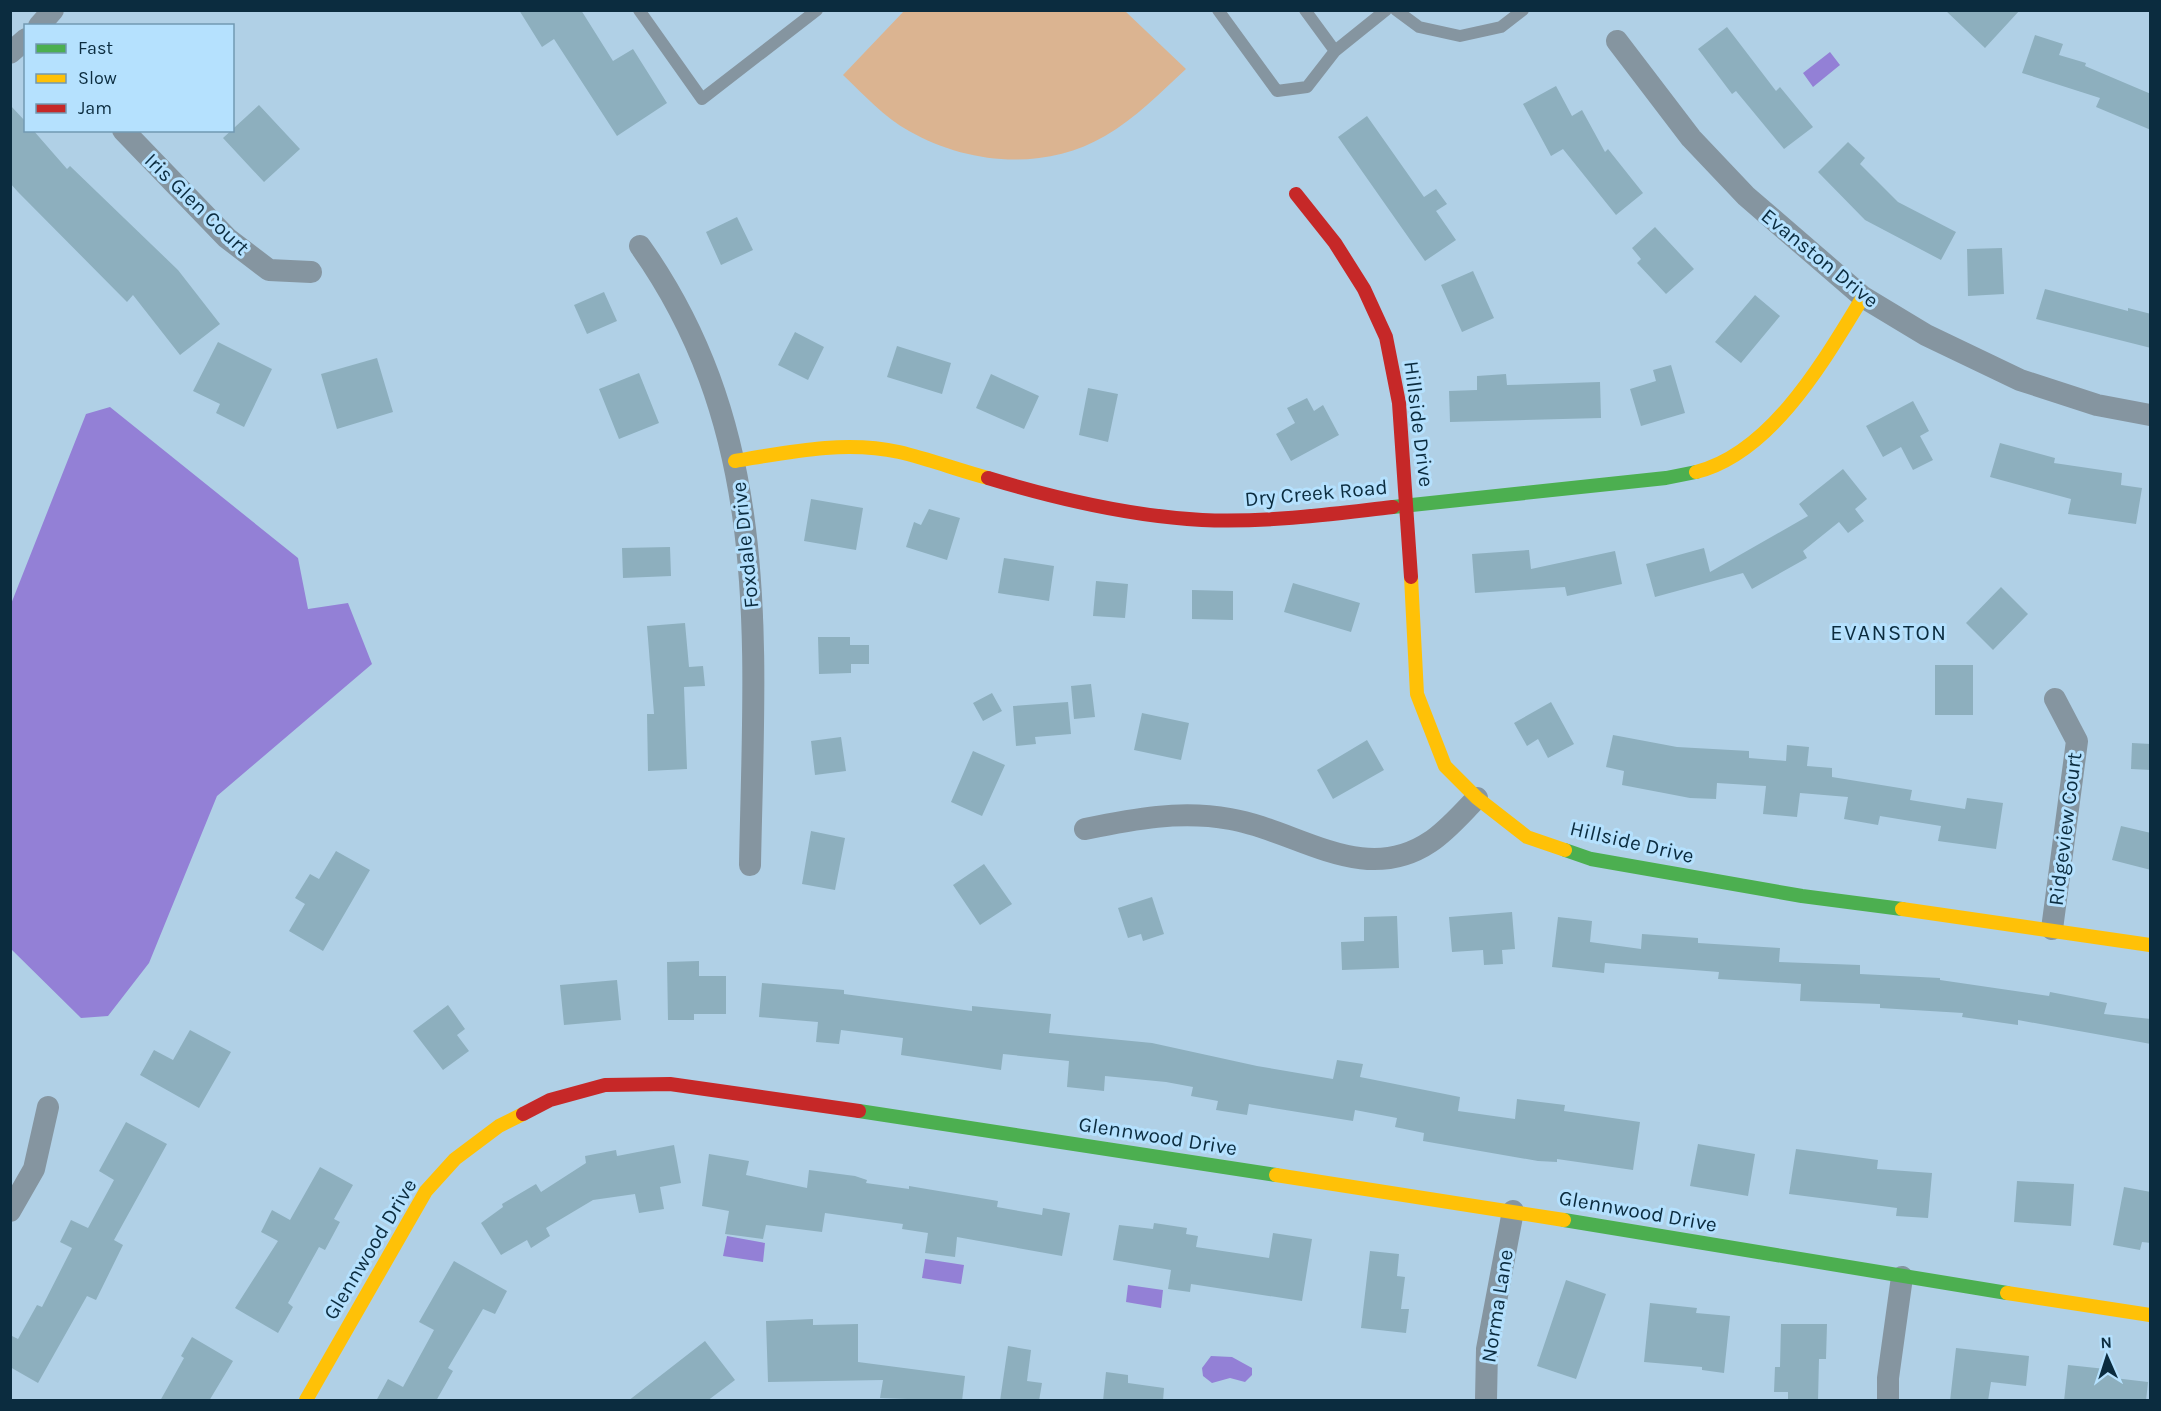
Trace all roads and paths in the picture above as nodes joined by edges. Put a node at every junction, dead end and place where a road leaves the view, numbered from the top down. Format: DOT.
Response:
graph roads {
  1 [pos="53,10"];
  2 [pos="639,10"];
  3 [pos="817,10"];
  4 [pos="1218,10"];
  5 [pos="1305,10"];
  6 [pos="1386,10"];
  7 [pos="1396,10"];
  8 [pos="1523,10"];
  9 [pos="41,24"];
  10 [pos="24,41"];
  11 [pos="1617,41"];
  12 [pos="1335,51"];
  13 [pos="10,53"];
  14 [pos="125,132"];
  15 [pos="1296,194"];
  16 [pos="640,246"];
  17 [pos="311,272"];
  18 [pos="1863,297"];
  19 [pos="2151,415"];
  20 [pos="735,461"];
  21 [pos="1408,506"];
  22 [pos="2055,699"];
  23 [pos="1477,798"];
  24 [pos="1085,829"];
  25 [pos="750,866"];
  26 [pos="2052,929"];
  27 [pos="2151,945"];
  28 [pos="48,1107"];
  29 [pos="10,1211"];
  30 [pos="1513,1211"];
  31 [pos="1902,1277"];
  32 [pos="2151,1315"];
  33 [pos="306,1401"];
  34 [pos="1486,1401"];
  35 [pos="1888,1401"];
  1 -- 9 [label="street"];
  2 -- 3 [label="lane"];
  4 -- 12 [label="lane"];
  5 -- 12 [label="lane"];
  6 -- 12 [label="lane"];
  7 -- 8 [label="lane"];
  10 -- 13 [label="street"];
  11 -- 18 [label="street, Evanston Drive"];
  14 -- 17 [label="street, Iris Glen Court"];
  15 -- 21 [label="street, Hillside Drive"];
  16 -- 20 [label="street, Foxdale Drive"];
  18 -- 19 [label="street, Evanston Drive"];
  18 -- 21 [label="street, Dry Creek Road"];
  20 -- 21 [label="street, Dry Creek Road"];
  20 -- 25 [label="street, Foxdale Drive"];
  21 -- 23 [label="street, Hillside Drive"];
  22 -- 26 [label="street, Ridgeview Court"];
  23 -- 24 [label="street"];
  23 -- 26 [label="street, Hillside Drive"];
  26 -- 27 [label="street, Hillside Drive"];
  28 -- 29 [label="street"];
  30 -- 31 [label="street, Glennwood Drive"];
  30 -- 33 [label="street, Glennwood Drive"];
  30 -- 34 [label="street, Norma Lane"];
  31 -- 32 [label="street, Glennwood Drive"];
  31 -- 35 [label="street"];
}
